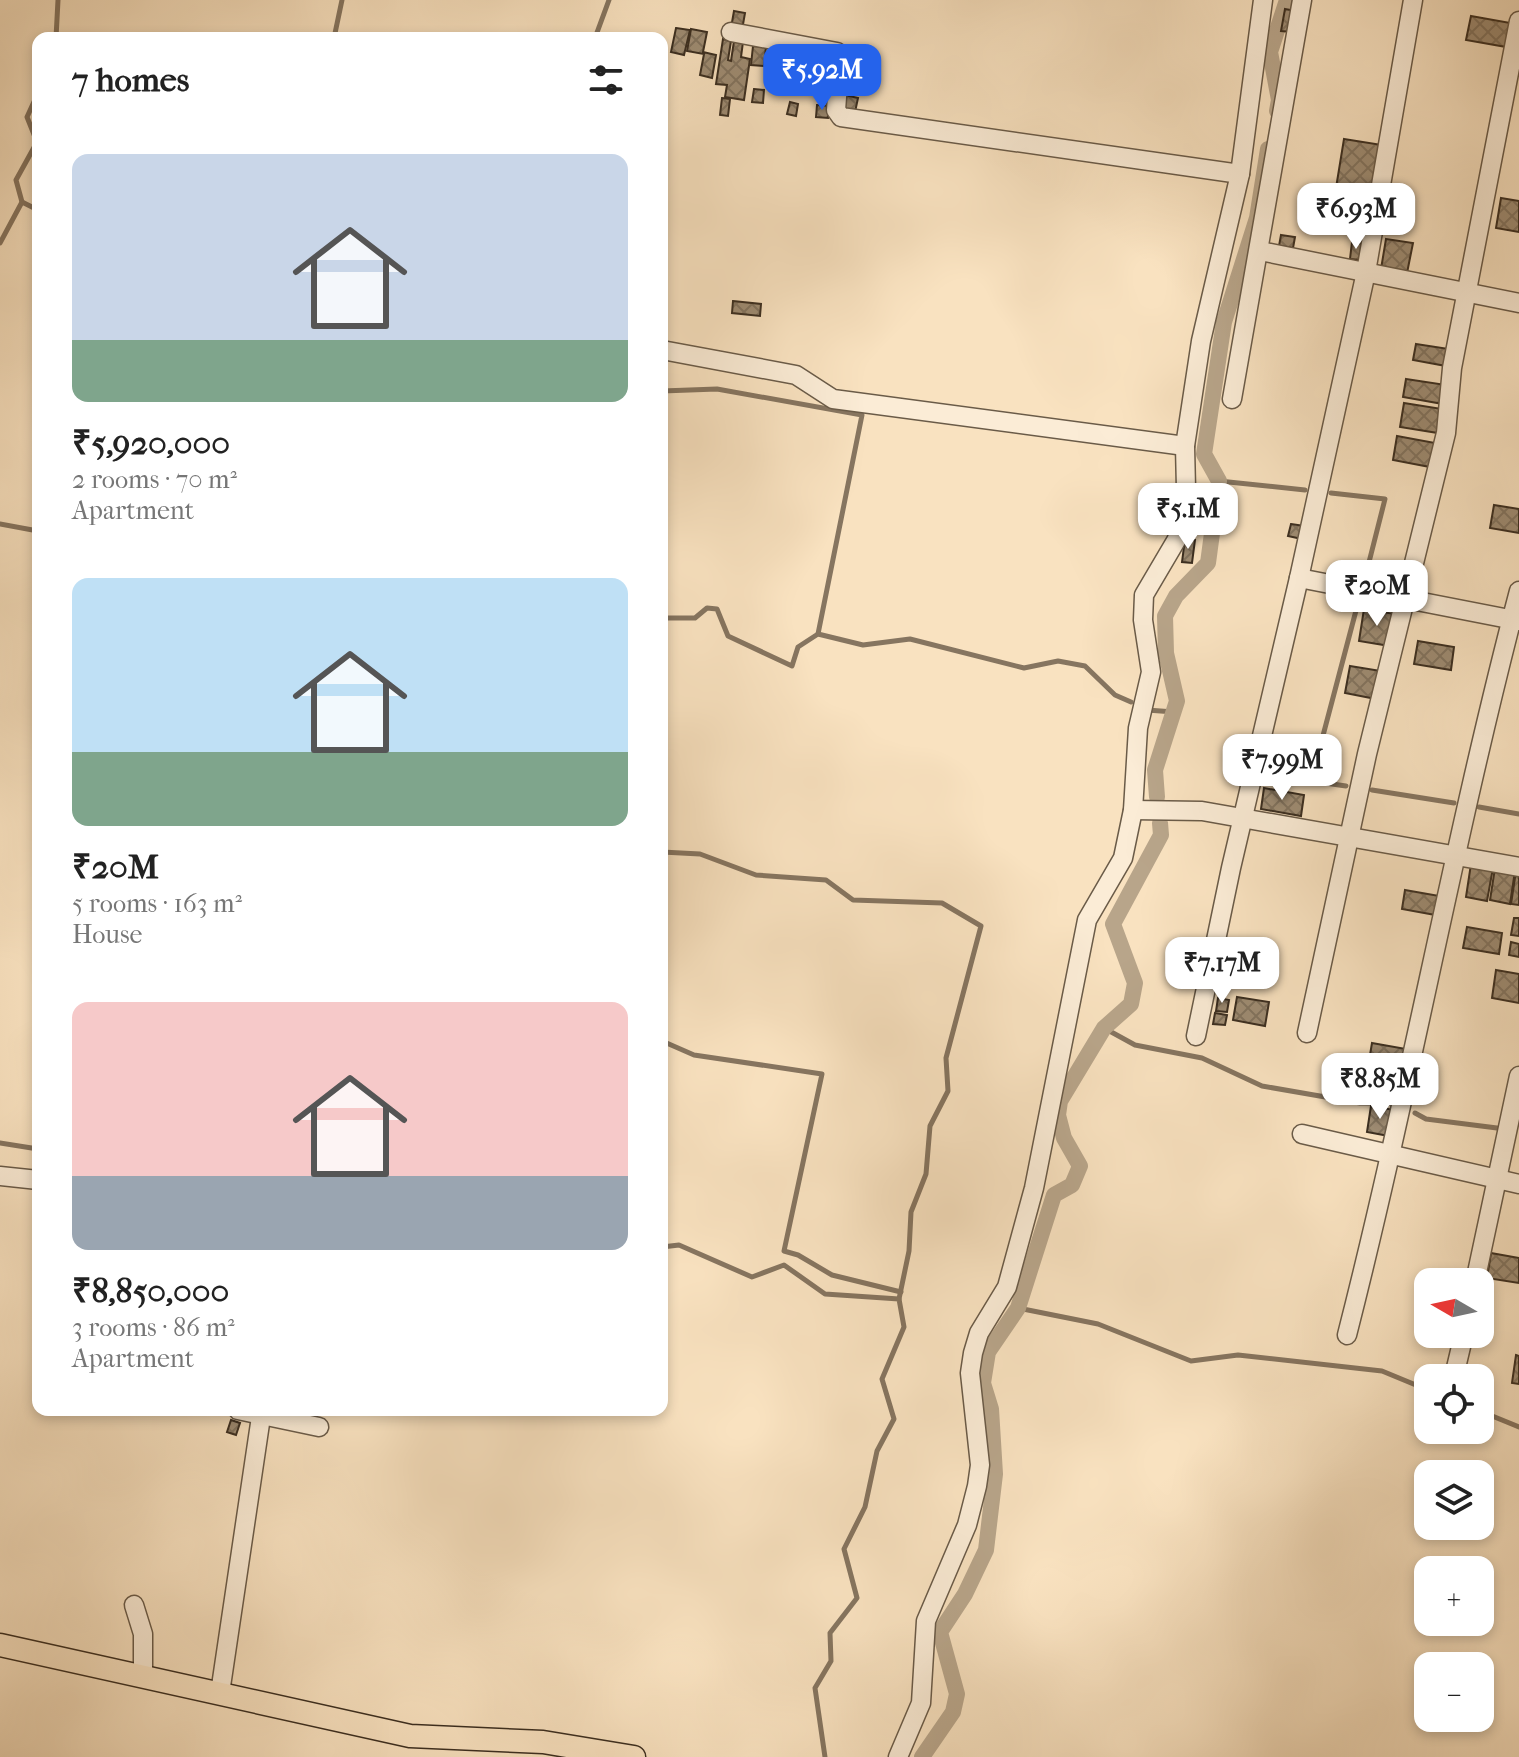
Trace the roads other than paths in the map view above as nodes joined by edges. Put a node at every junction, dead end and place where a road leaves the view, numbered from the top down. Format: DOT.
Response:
graph roads {
  1 [pos="1263,0"];
  2 [pos="1302,0"];
  3 [pos="1413,0"];
  4 [pos="1519,21"];
  5 [pos="731,32"];
  6 [pos="1240,174"];
  7 [pos="1260,251"];
  8 [pos="1366,272"];
  9 [pos="1466,293"];
  10 [pos="1519,303"];
  11 [pos="668,351"];
  12 [pos="1232,399"];
  13 [pos="1185,446"];
  14 [pos="1299,578"];
  15 [pos="1519,591"];
  16 [pos="1405,599"];
  17 [pos="1515,620"];
  18 [pos="1133,810"];
  19 [pos="1242,820"];
  20 [pos="1348,837"];
  21 [pos="1455,855"];
  22 [pos="1519,867"];
  23 [pos="1307,1033"];
  24 [pos="1196,1036"];
  25 [pos="1519,1076"];
  26 [pos="1302,1134"];
  27 [pos="1393,1154"];
  28 [pos="0,1176"];
  29 [pos="1497,1178"];
  30 [pos="32,1179"];
  31 [pos="1519,1184"];
  32 [pos="1478,1268"];
  33 [pos="1347,1335"];
  34 [pos="261,1416"];
  35 [pos="277,1416"];
  36 [pos="319,1427"];
  37 [pos="134,1605"];
  38 [pos="0,1645"];
  39 [pos="143,1676"];
  40 [pos="220,1693"];
  41 [pos="634,1757"];
  42 [pos="898,1757"];
  1 -- 6 [label="street"];
  2 -- 7 [label="street"];
  3 -- 8 [label="street"];
  4 -- 9 [label="street"];
  5 -- 6 [label="street"];
  6 -- 13 [label="street"];
  7 -- 8 [label="street"];
  7 -- 12 [label="street"];
  8 -- 9 [label="street"];
  8 -- 14 [label="street"];
  9 -- 10 [label="street"];
  9 -- 16 [label="street"];
  11 -- 13 [label="street"];
  13 -- 18 [label="street"];
  14 -- 16 [label="street"];
  14 -- 19 [label="street"];
  15 -- 17 [label="street"];
  16 -- 17 [label="street"];
  16 -- 20 [label="street"];
  17 -- 21 [label="street"];
  18 -- 19 [label="street"];
  18 -- 42 [label="street"];
  19 -- 20 [label="street"];
  19 -- 24 [label="street"];
  20 -- 21 [label="street"];
  20 -- 23 [label="street"];
  21 -- 22 [label="street"];
  21 -- 27 [label="street"];
  25 -- 29 [label="street"];
  26 -- 27 [label="street"];
  27 -- 29 [label="street"];
  27 -- 33 [label="street"];
  28 -- 30 [label="street"];
  29 -- 31 [label="street"];
  29 -- 32 [label="street"];
  34 -- 40 [label="street"];
  35 -- 36 [label="street"];
  37 -- 39 [label="street"];
  38 -- 39 [label="main road"];
  39 -- 40 [label="main road"];
  40 -- 41 [label="main road"];
}
